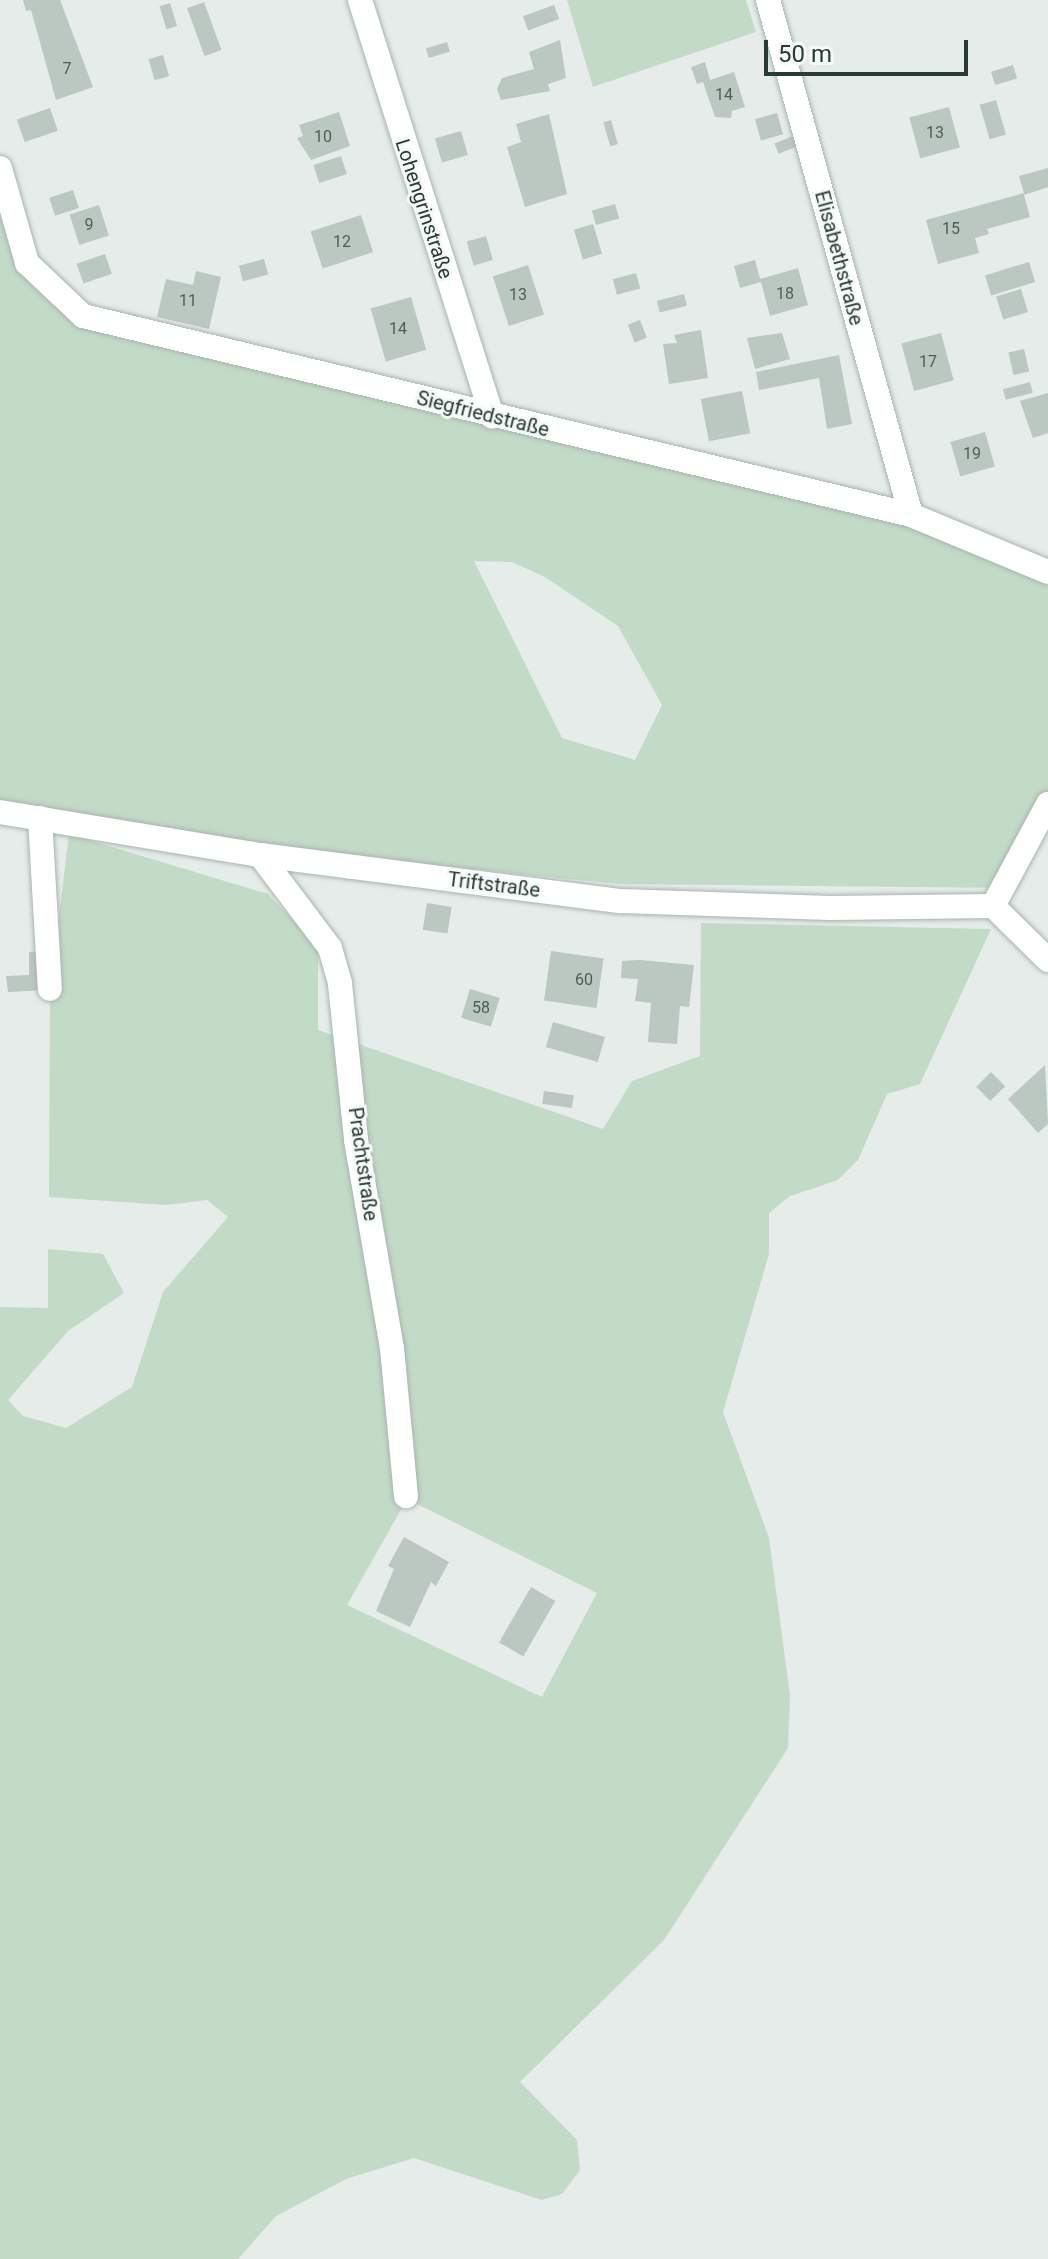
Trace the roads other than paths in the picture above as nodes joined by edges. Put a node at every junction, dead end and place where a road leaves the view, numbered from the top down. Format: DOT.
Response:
graph roads {
  1 [pos="360,0"];
  2 [pos="768,0"];
  3 [pos="0,168"];
  4 [pos="492,417"];
  5 [pos="911,515"];
  6 [pos="1048,572"];
  7 [pos="1048,804"];
  8 [pos="0,812"];
  9 [pos="40,818"];
  10 [pos="260,855"];
  11 [pos="993,906"];
  12 [pos="1048,960"];
  13 [pos="50,989"];
  14 [pos="406,1496"];
  1 -- 4 [label="street, Lohengrinstraße"];
  2 -- 5 [label="street, Elisabethstraße"];
  3 -- 4 [label="street, Siegfriedstraße"];
  4 -- 5 [label="street, Siegfriedstraße"];
  5 -- 6 [label="street, Siegfriedstraße"];
  7 -- 11 [label="street"];
  8 -- 9 [label="street, Triftstraße"];
  9 -- 10 [label="street, Triftstraße"];
  9 -- 13 [label="street"];
  10 -- 11 [label="street, Triftstraße"];
  10 -- 14 [label="street, Prachtstraße"];
  11 -- 12 [label="street"];
}
